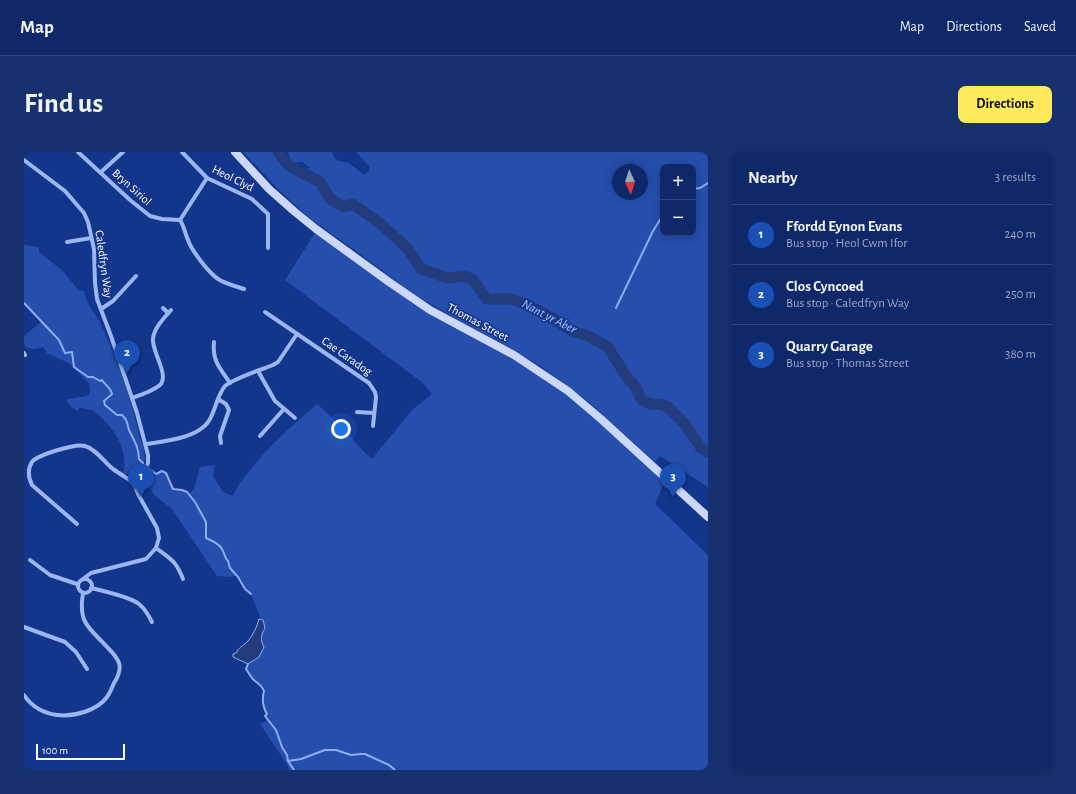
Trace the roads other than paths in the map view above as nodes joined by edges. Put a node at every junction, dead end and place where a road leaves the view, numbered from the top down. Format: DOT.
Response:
graph roads {
  1 [pos="78,152"];
  2 [pos="123,152"];
  3 [pos="182,152"];
  4 [pos="235,152"];
  5 [pos="24,160"];
  6 [pos="101,172"];
  7 [pos="207,178"];
  8 [pos="180,220"];
  9 [pos="91,238"];
  10 [pos="67,242"];
  11 [pos="268,248"];
  12 [pos="136,276"];
  13 [pos="244,288"];
  14 [pos="163,308"];
  15 [pos="100,309"];
  16 [pos="265,312"];
  17 [pos="297,334"];
  18 [pos="214,342"];
  19 [pos="258,371"];
  20 [pos="230,383"];
  21 [pos="132,398"];
  22 [pos="218,399"];
  23 [pos="284,409"];
  24 [pos="357,412"];
  25 [pos="374,413"];
  26 [pos="295,418"];
  27 [pos="373,426"];
  28 [pos="260,436"];
  29 [pos="221,443"];
  30 [pos="146,444"];
  31 [pos="134,483"];
  32 [pos="708,516"];
  33 [pos="77,524"];
  34 [pos="156,548"];
  35 [pos="30,560"];
  36 [pos="97,572"];
  37 [pos="83,579"];
  38 [pos="183,579"];
  39 [pos="91,582"];
  40 [pos="77,584"];
  41 [pos="92,588"];
  42 [pos="83,593"];
  43 [pos="152,622"];
  44 [pos="24,627"];
  45 [pos="87,670"];
  46 [pos="24,695"];
  1 -- 6 [label="street, Bryn Siriol"];
  2 -- 6 [label="street"];
  3 -- 7 [label="street, Heol Clyd"];
  4 -- 32 [label="main road, Thomas Street"];
  5 -- 9 [label="street, Caledfryn Way"];
  6 -- 8 [label="street, Bryn Siriol"];
  7 -- 8 [label="street"];
  7 -- 11 [label="street, Heol Clyd"];
  8 -- 13 [label="street"];
  9 -- 10 [label="street"];
  9 -- 15 [label="street, Caledfryn Way"];
  12 -- 15 [label="street"];
  14 -- 21 [label="street"];
  15 -- 21 [label="street, Caledfryn Way"];
  16 -- 17 [label="street, Cae Caradog"];
  17 -- 19 [label="street"];
  17 -- 25 [label="street, Cae Caradog"];
  18 -- 20 [label="street"];
  19 -- 20 [label="street"];
  19 -- 23 [label="street"];
  20 -- 22 [label="street"];
  21 -- 30 [label="street, Caledfryn Way"];
  22 -- 29 [label="street"];
  22 -- 30 [label="street"];
  23 -- 26 [label="street"];
  23 -- 28 [label="street"];
  24 -- 25 [label="street"];
  25 -- 27 [label="street, Cae Caradog"];
  30 -- 31 [label="street, Caledfryn Way"];
  31 -- 33 [label="street"];
  31 -- 34 [label="street"];
  34 -- 36 [label="street"];
  34 -- 38 [label="street"];
  35 -- 40 [label="street"];
  36 -- 37 [label="street"];
  36 -- 39 [label="street"];
  37 -- 39 [label="street"];
  37 -- 40 [label="street"];
  39 -- 41 [label="street"];
  40 -- 42 [label="street"];
  41 -- 42 [label="street"];
  41 -- 43 [label="street"];
  42 -- 46 [label="street"];
  44 -- 45 [label="street"];
}
